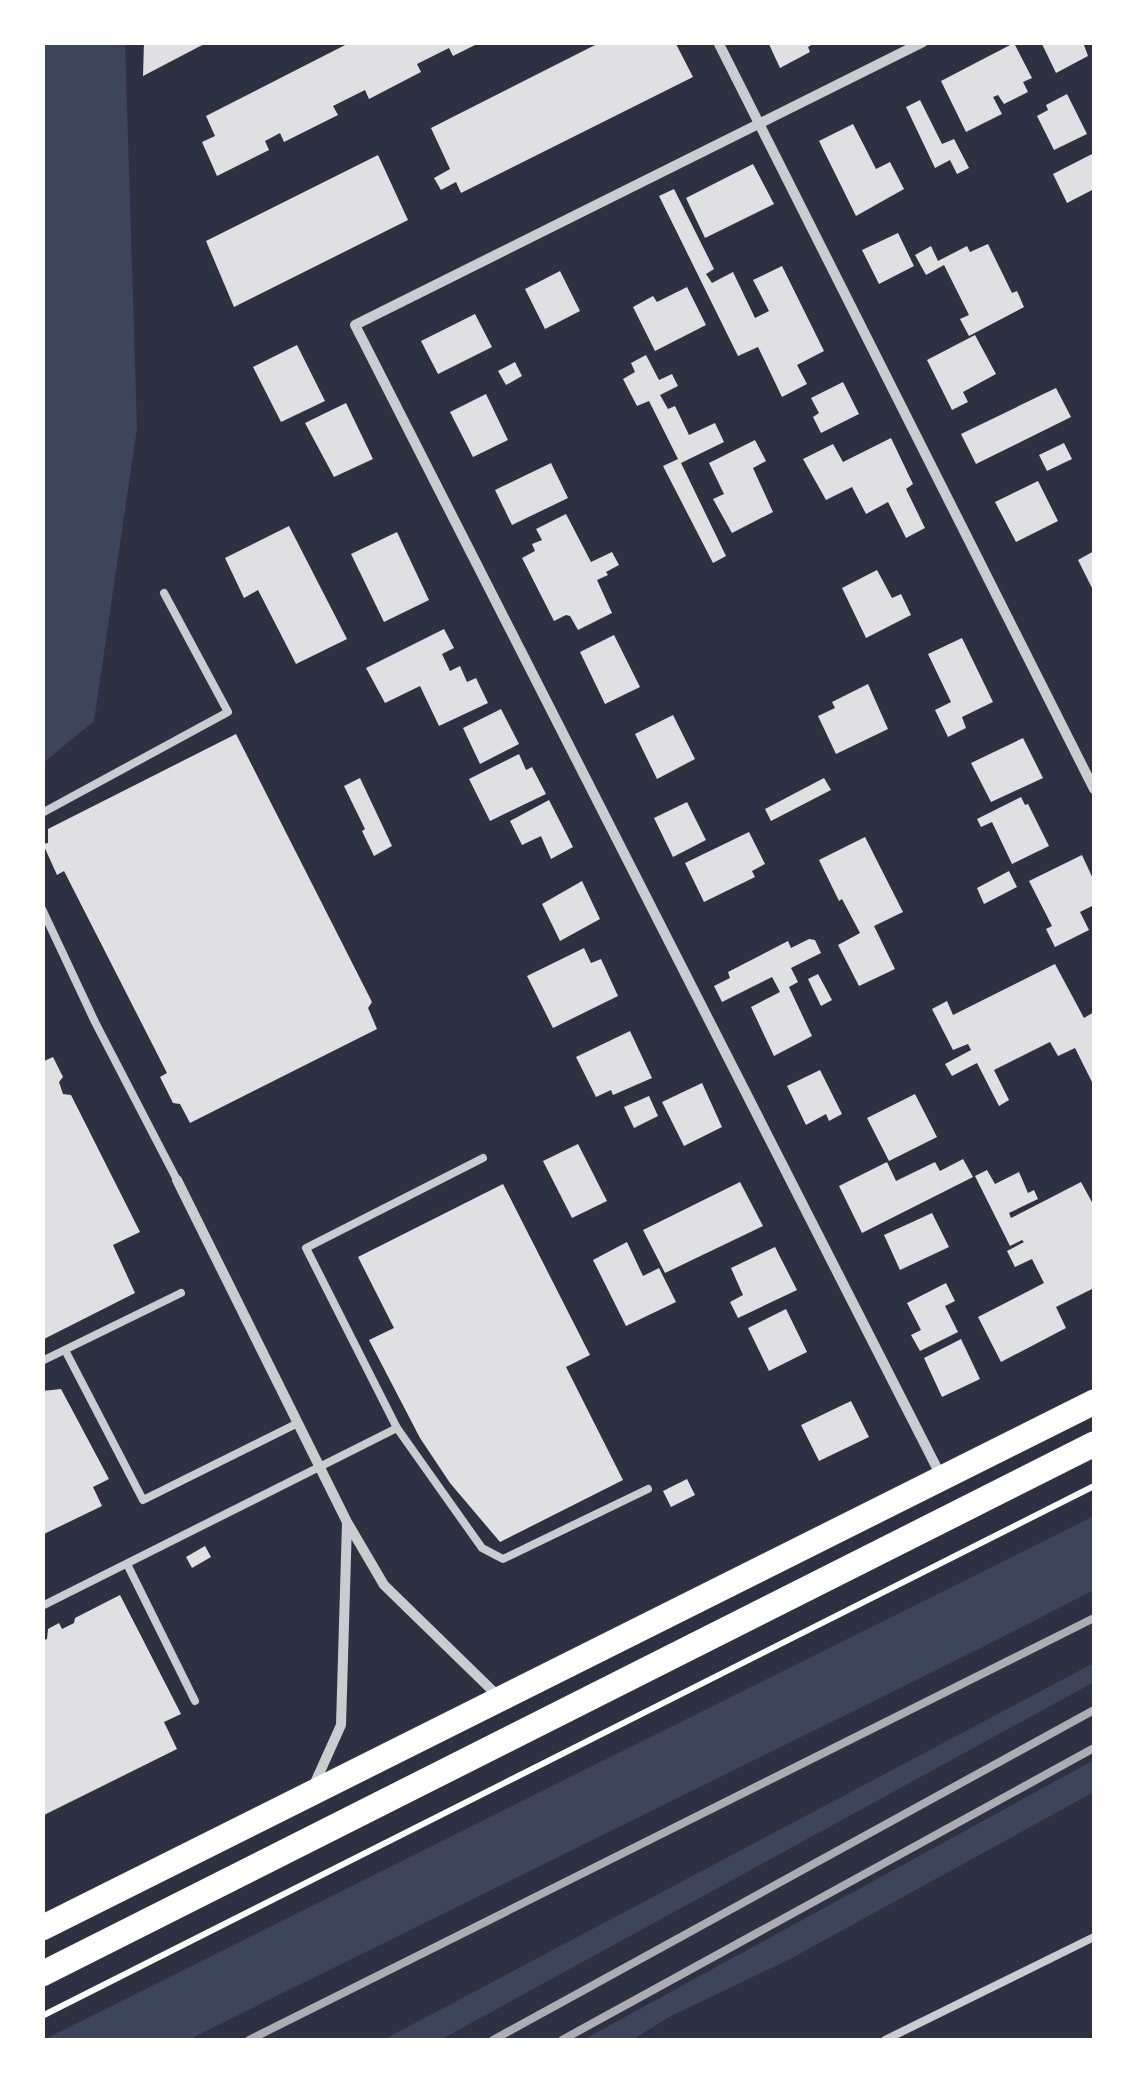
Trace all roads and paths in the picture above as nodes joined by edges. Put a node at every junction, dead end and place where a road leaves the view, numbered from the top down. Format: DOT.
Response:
graph roads {
  1 [pos="718,42"];
  2 [pos="923,42"];
  3 [pos="760,124"];
  4 [pos="164,593"];
  5 [pos="1094,789"];
  6 [pos="42,813"];
  7 [pos="42,909"];
  8 [pos="483,1158"];
  9 [pos="178,1180"];
  10 [pos="182,1293"];
  11 [pos="65,1350"];
  12 [pos="42,1361"];
  13 [pos="1094,1402"];
  14 [pos="298,1423"];
  15 [pos="397,1428"];
  16 [pos="1094,1444"];
  17 [pos="320,1468"];
  18 [pos="942,1478"];
  19 [pos="1094,1486"];
  20 [pos="648,1489"];
  21 [pos="347,1522"];
  22 [pos="127,1564"];
  23 [pos="42,1606"];
  24 [pos="500,1699"];
  25 [pos="195,1701"];
  26 [pos="308,1795"];
  27 [pos="42,1928"];
  28 [pos="1094,1937"];
  29 [pos="42,1974"];
  30 [pos="42,2016"];
  31 [pos="884,2040"];
  1 -- 3 [label="street"];
  2 -- 3 [label="street"];
  3 -- 5 [label="street"];
  3 -- 18 [label="street"];
  4 -- 6 [label="lane"];
  7 -- 9 [label="lane"];
  8 -- 15 [label="lane"];
  9 -- 14 [label="street"];
  10 -- 11 [label="lane"];
  11 -- 12 [label="lane"];
  11 -- 14 [label="lane"];
  13 -- 18 [label="main road"];
  14 -- 17 [label="street"];
  15 -- 17 [label="lane"];
  15 -- 20 [label="lane"];
  16 -- 29 [label="main road"];
  17 -- 21 [label="street"];
  17 -- 22 [label="lane"];
  18 -- 24 [label="main road"];
  19 -- 30 [label="path"];
  21 -- 24 [label="street"];
  21 -- 26 [label="street"];
  22 -- 23 [label="lane"];
  22 -- 25 [label="lane"];
  24 -- 26 [label="main road"];
  26 -- 27 [label="main road"];
  28 -- 31 [label="lane"];
}
